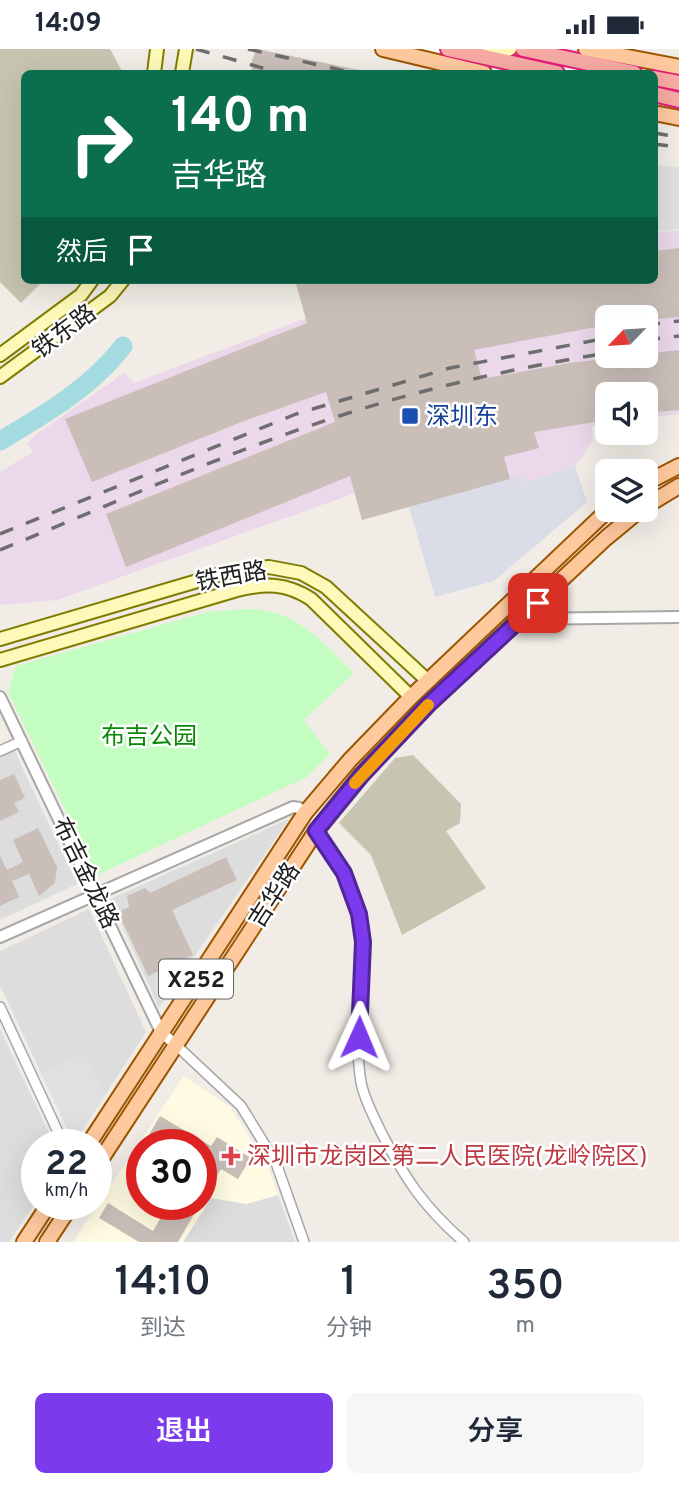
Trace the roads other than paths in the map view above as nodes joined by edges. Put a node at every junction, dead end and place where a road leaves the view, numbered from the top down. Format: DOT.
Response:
graph roads {
  1 [pos="157,49"];
  2 [pos="186,49"];
  3 [pos="383,49"];
  4 [pos="448,49"];
  5 [pos="472,49"];
  6 [pos="510,49"];
  7 [pos="523,49"];
  8 [pos="586,49"];
  9 [pos="679,67"];
  10 [pos="154,70"];
  11 [pos="183,70"];
  12 [pos="471,70"];
  13 [pos="543,70"];
  14 [pos="620,70"];
  15 [pos="658,79"];
  16 [pos="679,83"];
  17 [pos="658,96"];
  18 [pos="679,100"];
  19 [pos="658,114"];
  20 [pos="679,118"];
  21 [pos="89,284"];
  22 [pos="120,284"];
  23 [pos="0,355"];
  24 [pos="0,377"];
  25 [pos="679,466"];
  26 [pos="658,477"];
  27 [pos="679,486"];
  28 [pos="658,499"];
  29 [pos="595,522"];
  30 [pos="625,522"];
  31 [pos="505,607"];
  32 [pos="679,617"];
  33 [pos="521,619"];
  34 [pos="0,639"];
  35 [pos="0,660"];
  36 [pos="428,681"];
  37 [pos="0,697"];
  38 [pos="411,697"];
  39 [pos="22,741"];
  40 [pos="0,751"];
  41 [pos="305,813"];
  42 [pos="316,831"];
  43 [pos="96,893"];
  44 [pos="0,937"];
  45 [pos="0,1007"];
  46 [pos="162,1032"];
  47 [pos="176,1045"];
  48 [pos="57,1129"];
  49 [pos="98,1129"];
  50 [pos="112,1143"];
  51 [pos="38,1220"];
  52 [pos="61,1220"];
  53 [pos="24,1242"];
  54 [pos="47,1242"];
  55 [pos="304,1242"];
  56 [pos="464,1242"];
  1 -- 10 [label="main road"];
  2 -- 11 [label="main road"];
  3 -- 12 [label="main road"];
  4 -- 13 [label="highway"];
  5 -- 6 [label="main road"];
  7 -- 14 [label="highway"];
  8 -- 9 [label="main road"];
  15 -- 16 [label="highway"];
  17 -- 18 [label="highway"];
  19 -- 20 [label="main road"];
  21 -- 23 [label="main road, 铁东路"];
  22 -- 24 [label="main road, 铁东路"];
  25 -- 26 [label="main road"];
  27 -- 28 [label="main road"];
  29 -- 31 [label="main road, 吉华路 / X252"];
  30 -- 33 [label="main road, 吉华路 / X252"];
  31 -- 33 [label="street"];
  31 -- 36 [label="main road, 吉华路 / X252"];
  32 -- 33 [label="street"];
  33 -- 42 [label="main road, 吉华路 / X252"];
  34 -- 36 [label="main road, 铁西路"];
  35 -- 38 [label="main road, 铁西路"];
  36 -- 38 [label="main road, 吉华路 / X252"];
  37 -- 39 [label="street, 布吉金龙路"];
  38 -- 41 [label="main road, 吉华路 / X252"];
  39 -- 40 [label="street"];
  39 -- 43 [label="street, 布吉金龙路"];
  41 -- 43 [label="street"];
  41 -- 46 [label="main road, 吉华路 / X252"];
  42 -- 47 [label="main road, 吉华路 / X252"];
  42 -- 56 [label="street"];
  43 -- 44 [label="street"];
  43 -- 46 [label="street, 布吉金龙路"];
  45 -- 48 [label="street"];
  46 -- 47 [label="street, 布吉金龙路"];
  46 -- 49 [label="main road, 吉华路 / X252"];
  47 -- 50 [label="main road, 吉华路 / X252"];
  47 -- 55 [label="street"];
  51 -- 53 [label="main road"];
  52 -- 54 [label="main road"];
}
